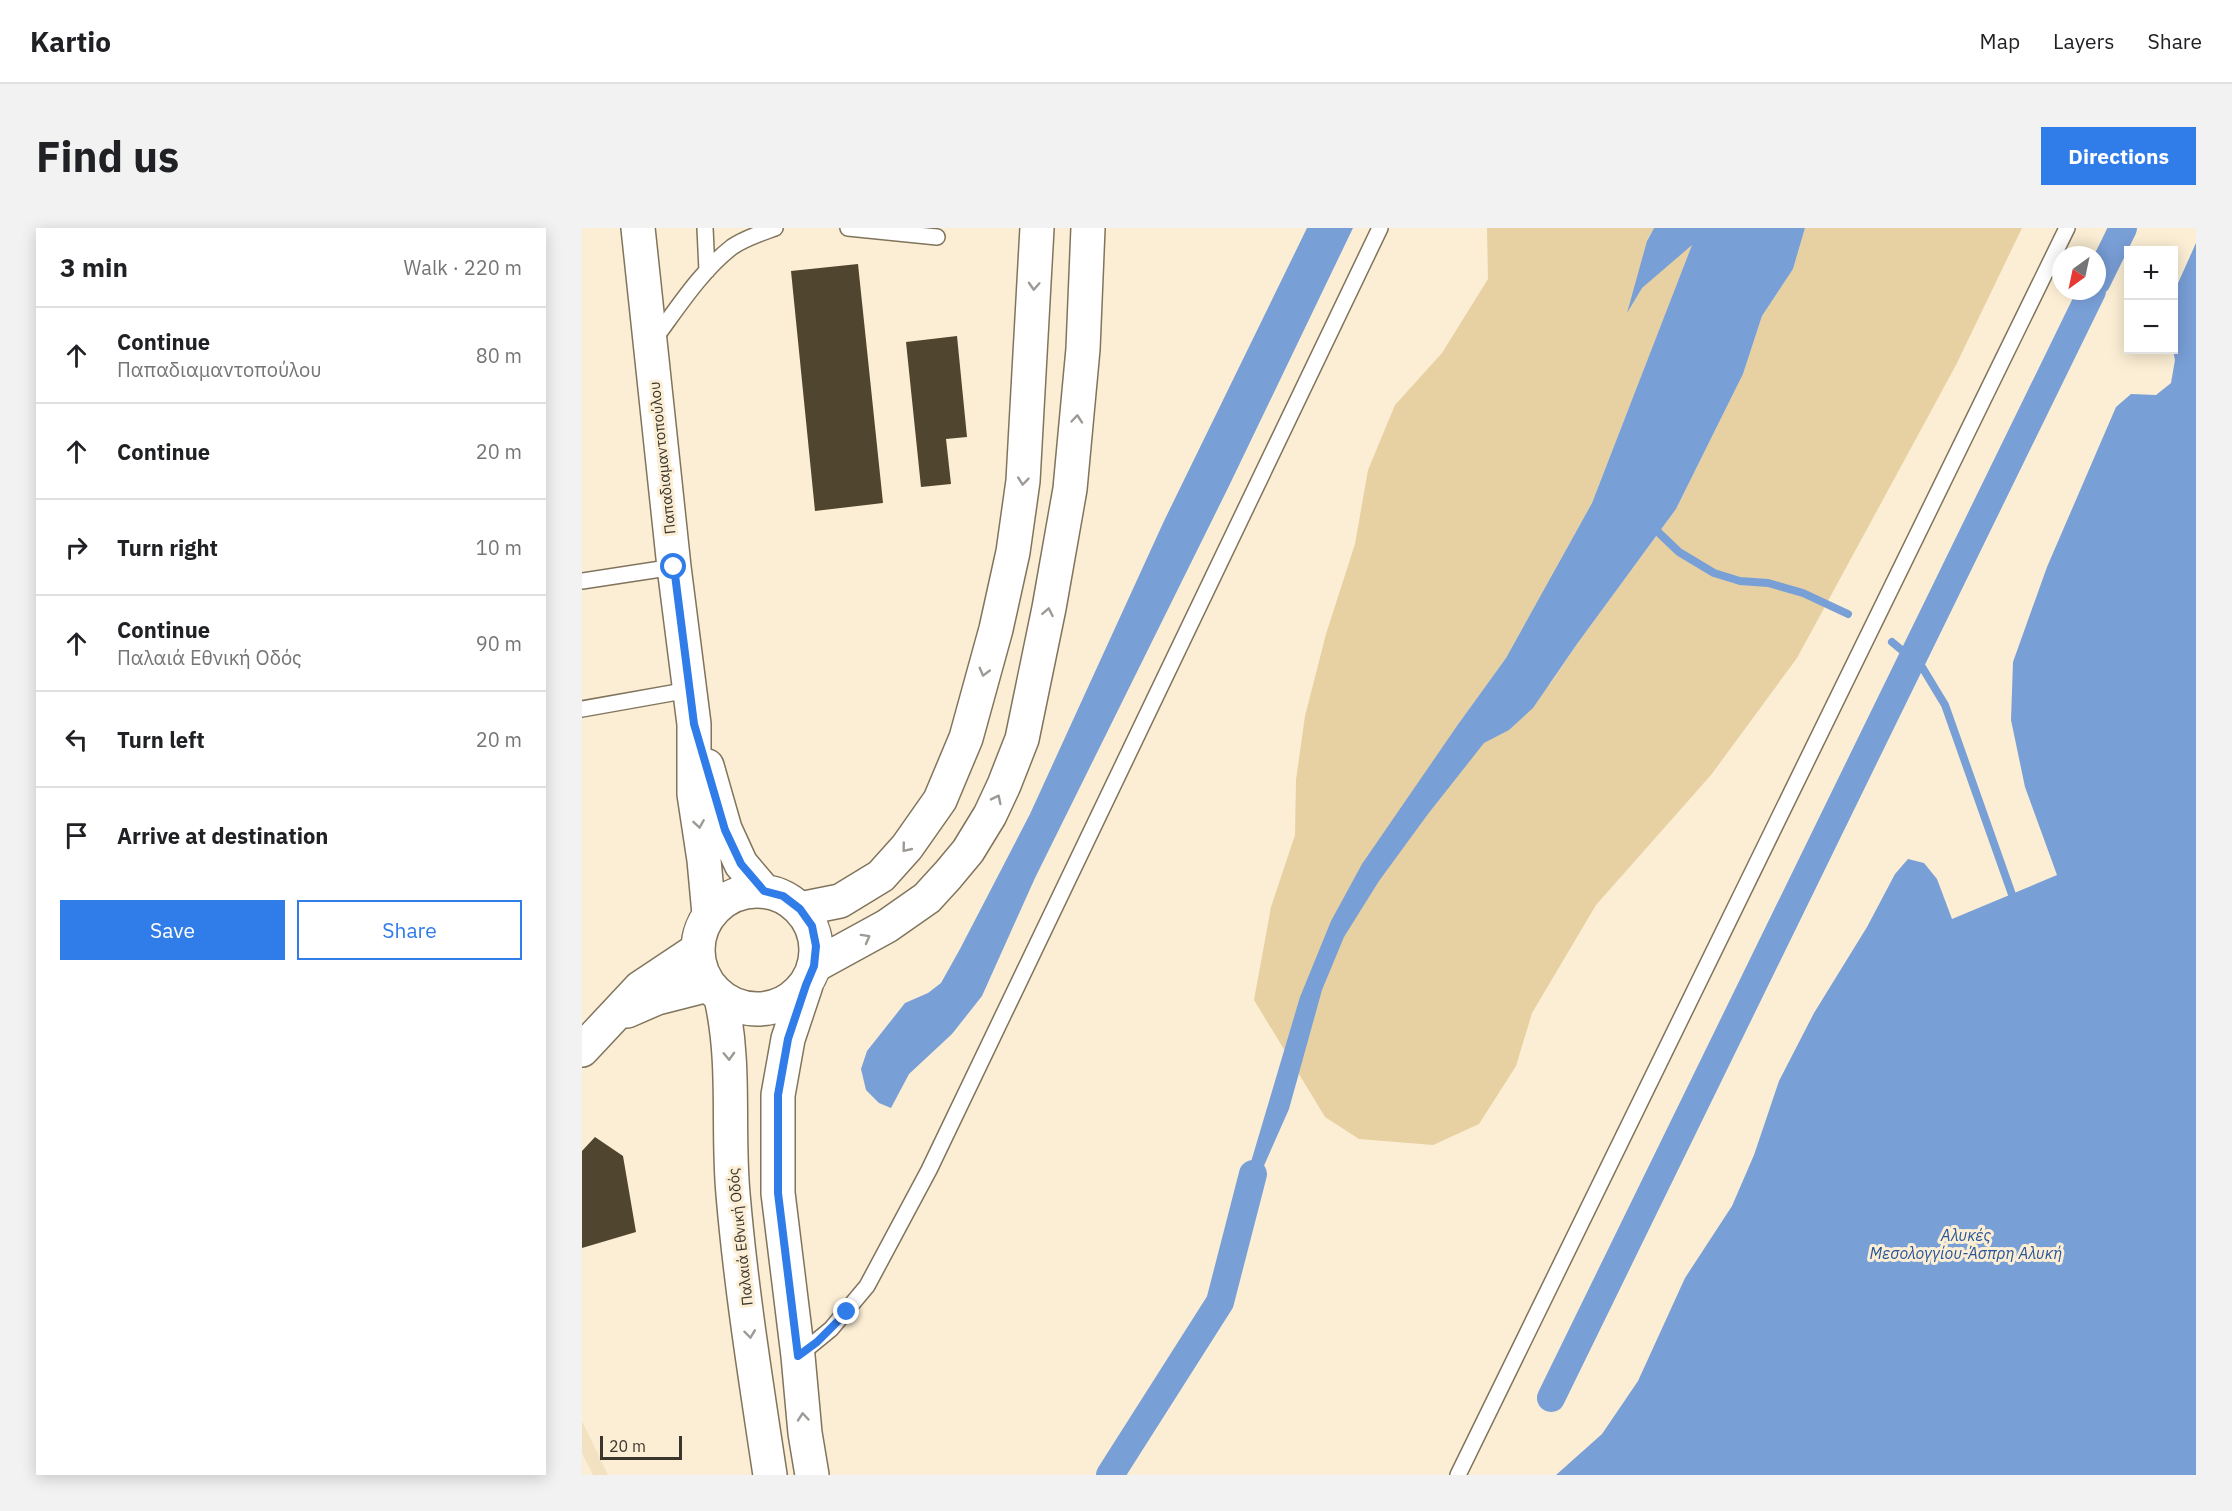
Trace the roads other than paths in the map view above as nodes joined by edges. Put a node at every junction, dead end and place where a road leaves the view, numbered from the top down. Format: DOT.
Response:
graph roads {
  1 [pos="638,228"];
  2 [pos="705,228"];
  3 [pos="776,228"];
  4 [pos="848,228"];
  5 [pos="1037,228"];
  6 [pos="1089,228"];
  7 [pos="1380,228"];
  8 [pos="2067,228"];
  9 [pos="937,237"];
  10 [pos="707,271"];
  11 [pos="650,344"];
  12 [pos="1030,371"];
  13 [pos="1080,376"];
  14 [pos="674,567"];
  15 [pos="582,581"];
  16 [pos="689,690"];
  17 [pos="582,709"];
  18 [pos="694,724"];
  19 [pos="764,891"];
  20 [pos="800,909"];
  21 [pos="709,914"];
  22 [pos="697,950"];
  23 [pos="810,975"];
  24 [pos="715,992"];
  25 [pos="615,1017"];
  26 [pos="582,1050"];
  27 [pos="798,1356"];
  28 [pos="770,1475"];
  29 [pos="812,1475"];
  30 [pos="1458,1475"];
  1 -- 11 [label="main road, Παπαδιαμαντοπούλου"];
  2 -- 10 [label="lane"];
  3 -- 10 [label="lane"];
  4 -- 9 [label="lane"];
  5 -- 12 [label="main road, one-way"];
  6 -- 13 [label="main road"];
  7 -- 27 [label="lane"];
  8 -- 30 [label="lane"];
  10 -- 11 [label="lane"];
  11 -- 14 [label="main road, Παπαδιαμαντοπούλου"];
  12 -- 13 [label="main road"];
  12 -- 20 [label="main road, one-way"];
  23 -- 13 [label="main road, one-way"];
  14 -- 15 [label="lane"];
  14 -- 16 [label="main road, Παπαδιαμαντοπούλου"];
  16 -- 17 [label="lane"];
  16 -- 18 [label="main road, Παπαδιαμαντοπούλου"];
  18 -- 19 [label="main road, Παπαδιαμαντοπούλου"];
  18 -- 21 [label="main road, Παπαδιαμαντοπούλου, one-way"];
  19 -- 20 [label="main road"];
  19 -- 21 [label="main road"];
  20 -- 23 [label="main road"];
  21 -- 22 [label="main road"];
  22 -- 24 [label="main road"];
  22 -- 25 [label="main road"];
  23 -- 24 [label="main road"];
  23 -- 27 [label="main road"];
  24 -- 25 [label="main road"];
  24 -- 28 [label="main road, Παλαιά Εθνική Οδός, one-way"];
  25 -- 26 [label="main road"];
  29 -- 27 [label="main road, one-way"];
}
